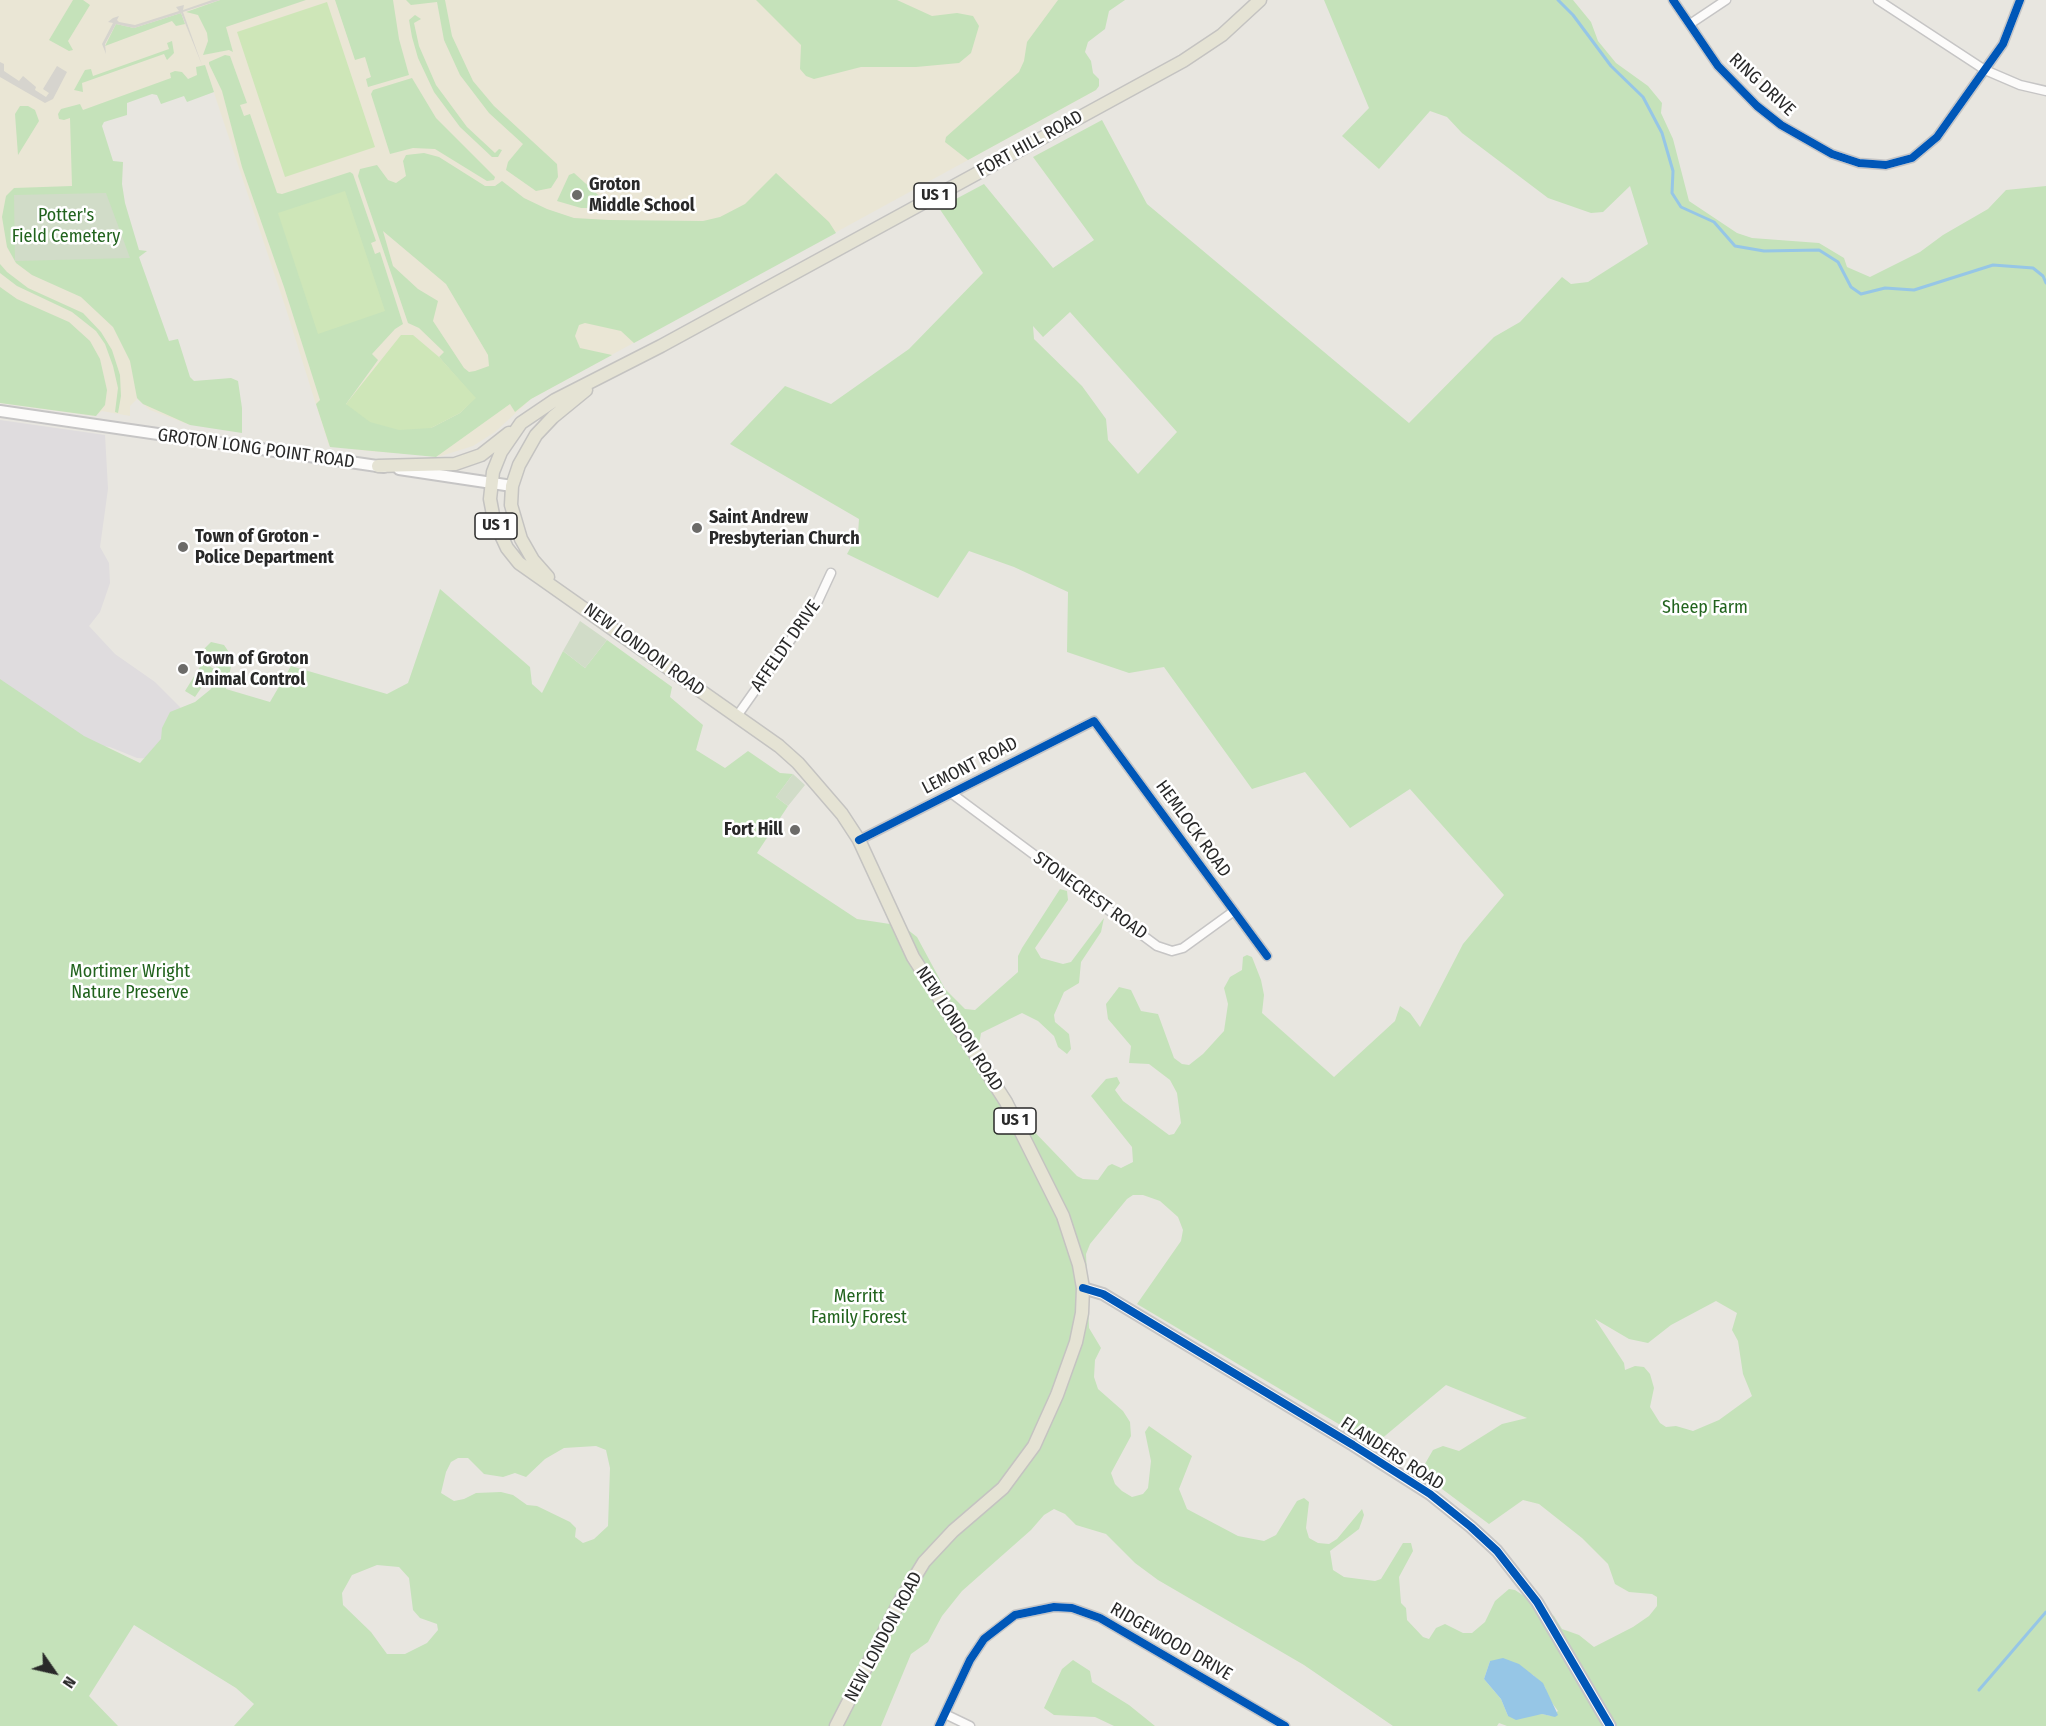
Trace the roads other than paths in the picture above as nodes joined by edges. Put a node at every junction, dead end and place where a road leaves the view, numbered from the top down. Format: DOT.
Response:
graph roads {
  1 [pos="1260,0"];
  2 [pos="1672,0"];
  3 [pos="1726,0"];
  4 [pos="1878,0"];
  5 [pos="2020,0"];
  6 [pos="1689,24"];
  7 [pos="1985,70"];
  8 [pos="2046,91"];
  9 [pos="601,378"];
  10 [pos="0,411"];
  11 [pos="521,423"];
  12 [pos="378,466"];
  13 [pos="491,482"];
  14 [pos="512,486"];
  15 [pos="831,573"];
  16 [pos="576,602"];
  17 [pos="737,716"];
  18 [pos="1094,721"];
  19 [pos="951,793"];
  20 [pos="860,840"];
  21 [pos="1234,911"];
  22 [pos="1267,956"];
  23 [pos="1083,1288"];
  24 [pos="945,1714"];
  25 [pos="837,1726"];
  26 [pos="939,1726"];
  27 [pos="970,1726"];
  28 [pos="1285,1726"];
  29 [pos="1610,1726"];
  1 -- 9 [label="main road, FORT HILL ROAD / US 1"];
  2 -- 6 [label="street, RING DRIVE"];
  3 -- 6 [label="street"];
  4 -- 7 [label="street"];
  5 -- 7 [label="street, RING DRIVE"];
  6 -- 7 [label="street, RING DRIVE"];
  7 -- 8 [label="street"];
  9 -- 11 [label="main road, FORT HILL ROAD / US 1"];
  9 -- 14 [label="main road, FORT HILL ROAD / US 1"];
  10 -- 12 [label="street, GROTON LONG POINT ROAD"];
  11 -- 12 [label="main road"];
  11 -- 13 [label="main road, FORT HILL ROAD / US 1"];
  12 -- 13 [label="street, GROTON LONG POINT ROAD"];
  13 -- 14 [label="street, GROTON LONG POINT ROAD"];
  13 -- 16 [label="main road, FORT HILL ROAD / US 1"];
  14 -- 16 [label="main road, FORT HILL ROAD / US 1"];
  15 -- 17 [label="street, AFFELDT DRIVE"];
  16 -- 17 [label="main road, NEW LONDON ROAD / US 1"];
  17 -- 20 [label="main road, NEW LONDON ROAD / US 1"];
  18 -- 19 [label="street, LEMONT ROAD"];
  18 -- 21 [label="street, HEMLOCK ROAD"];
  19 -- 20 [label="street, LEMONT ROAD"];
  19 -- 21 [label="street, STONECREST ROAD"];
  20 -- 23 [label="main road, NEW LONDON ROAD / US 1"];
  21 -- 22 [label="street, HEMLOCK ROAD"];
  23 -- 25 [label="main road, NEW LONDON ROAD / US 1"];
  23 -- 29 [label="street, FLANDERS ROAD"];
  24 -- 26 [label="street, RIDGEWOOD DRIVE"];
  24 -- 27 [label="street"];
  24 -- 28 [label="street, RIDGEWOOD DRIVE"];
}
